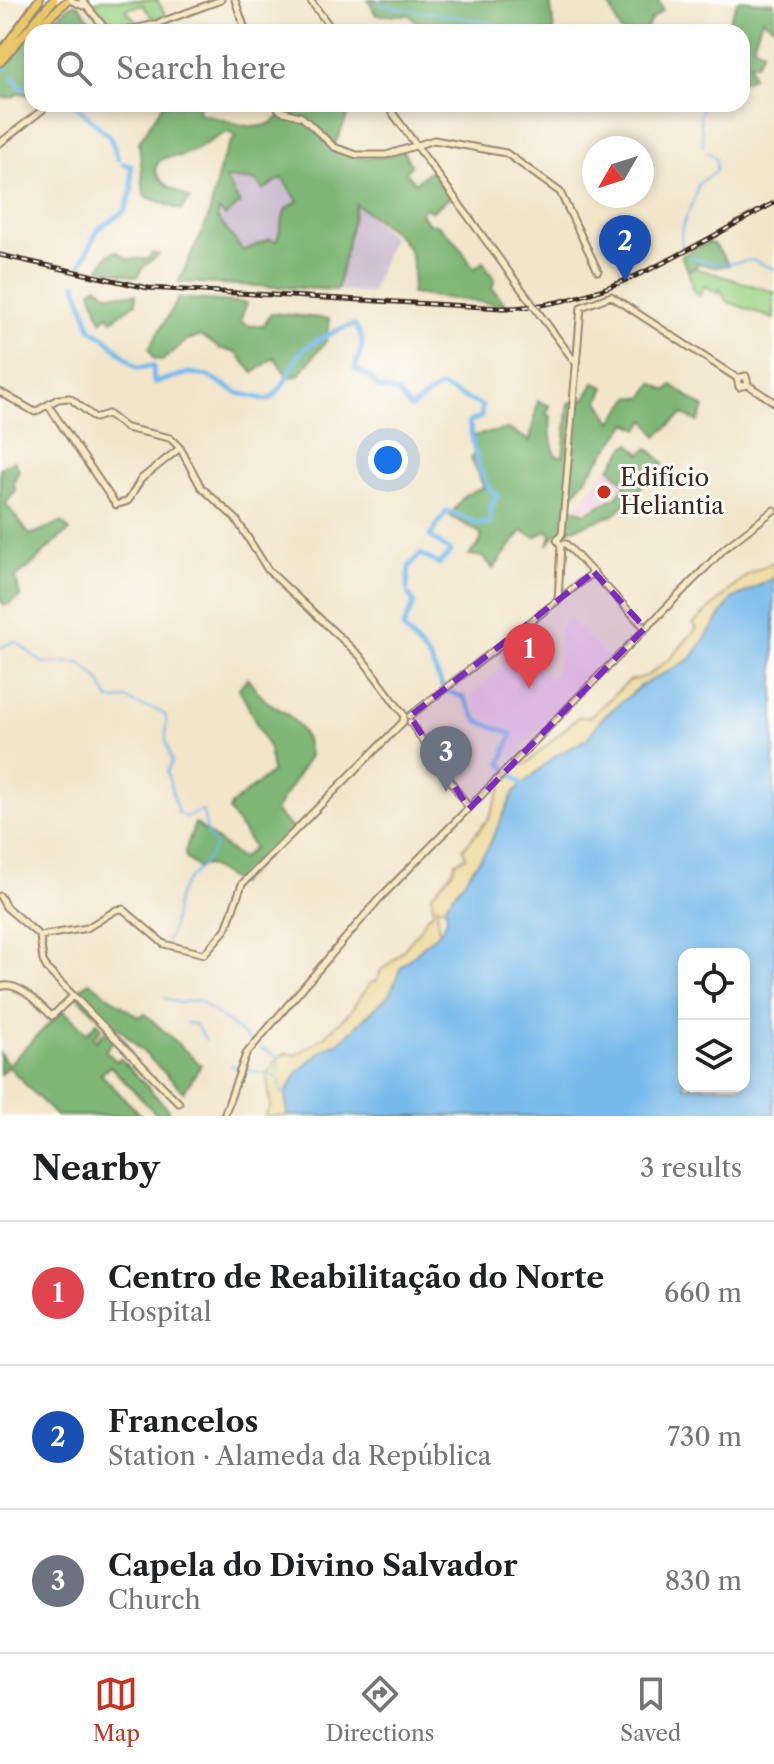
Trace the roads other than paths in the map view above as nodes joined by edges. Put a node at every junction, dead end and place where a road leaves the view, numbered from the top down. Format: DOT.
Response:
graph roads {
  1 [pos="82,0"];
  2 [pos="228,0"];
  3 [pos="235,0"];
  4 [pos="310,0"];
  5 [pos="48,1"];
  6 [pos="69,1"];
  7 [pos="218,2"];
  8 [pos="29,24"];
  9 [pos="42,24"];
  10 [pos="101,24"];
  11 [pos="102,24"];
  12 [pos="156,24"];
  13 [pos="243,24"];
  14 [pos="328,24"];
  15 [pos="24,30"];
  16 [pos="24,38"];
  17 [pos="1,57"];
  18 [pos="40,112"];
  19 [pos="284,112"];
  20 [pos="392,112"];
  21 [pos="0,143"];
  22 [pos="415,144"];
  23 [pos="598,271"];
  24 [pos="577,351"];
  25 [pos="569,354"];
  26 [pos="575,363"];
  27 [pos="0,392"];
  28 [pos="774,402"];
  29 [pos="48,405"];
  30 [pos="180,448"];
  31 [pos="774,510"];
  32 [pos="563,544"];
  33 [pos="594,572"];
  34 [pos="558,602"];
  35 [pos="645,628"];
  36 [pos="407,719"];
  37 [pos="469,809"];
  38 [pos="0,896"];
  39 [pos="40,936"];
  40 [pos="0,987"];
  41 [pos="73,996"];
  42 [pos="179,1103"];
  43 [pos="224,1116"];
  1 -- 11 [label="main road"];
  2 -- 7 [label="main road"];
  3 -- 13 [label="main road"];
  4 -- 14 [label="main road"];
  5 -- 6 [label="main road"];
  5 -- 8 [label="highway"];
  6 -- 9 [label="highway"];
  6 -- 10 [label="main road"];
  7 -- 12 [label="main road"];
  15 -- 17 [label="highway"];
  16 -- 17 [label="highway"];
  18 -- 21 [label="main road"];
  19 -- 22 [label="main road"];
  20 -- 22 [label="main road"];
  22 -- 23 [label="main road"];
  22 -- 25 [label="main road, bridge"];
  24 -- 25 [label="main road"];
  24 -- 26 [label="main road"];
  24 -- 28 [label="main road"];
  25 -- 26 [label="main road"];
  26 -- 32 [label="main road"];
  27 -- 29 [label="main road"];
  29 -- 30 [label="main road"];
  29 -- 30 [label="main road"];
  30 -- 36 [label="main road"];
  31 -- 35 [label="main road"];
  32 -- 33 [label="main road"];
  32 -- 34 [label="main road"];
  33 -- 34 [label="main road"];
  33 -- 35 [label="main road"];
  34 -- 36 [label="main road"];
  35 -- 37 [label="main road"];
  36 -- 37 [label="main road"];
  36 -- 39 [label="main road"];
  37 -- 43 [label="main road"];
  38 -- 39 [label="main road"];
  39 -- 41 [label="main road"];
  40 -- 41 [label="main road"];
  41 -- 42 [label="main road"];
}
